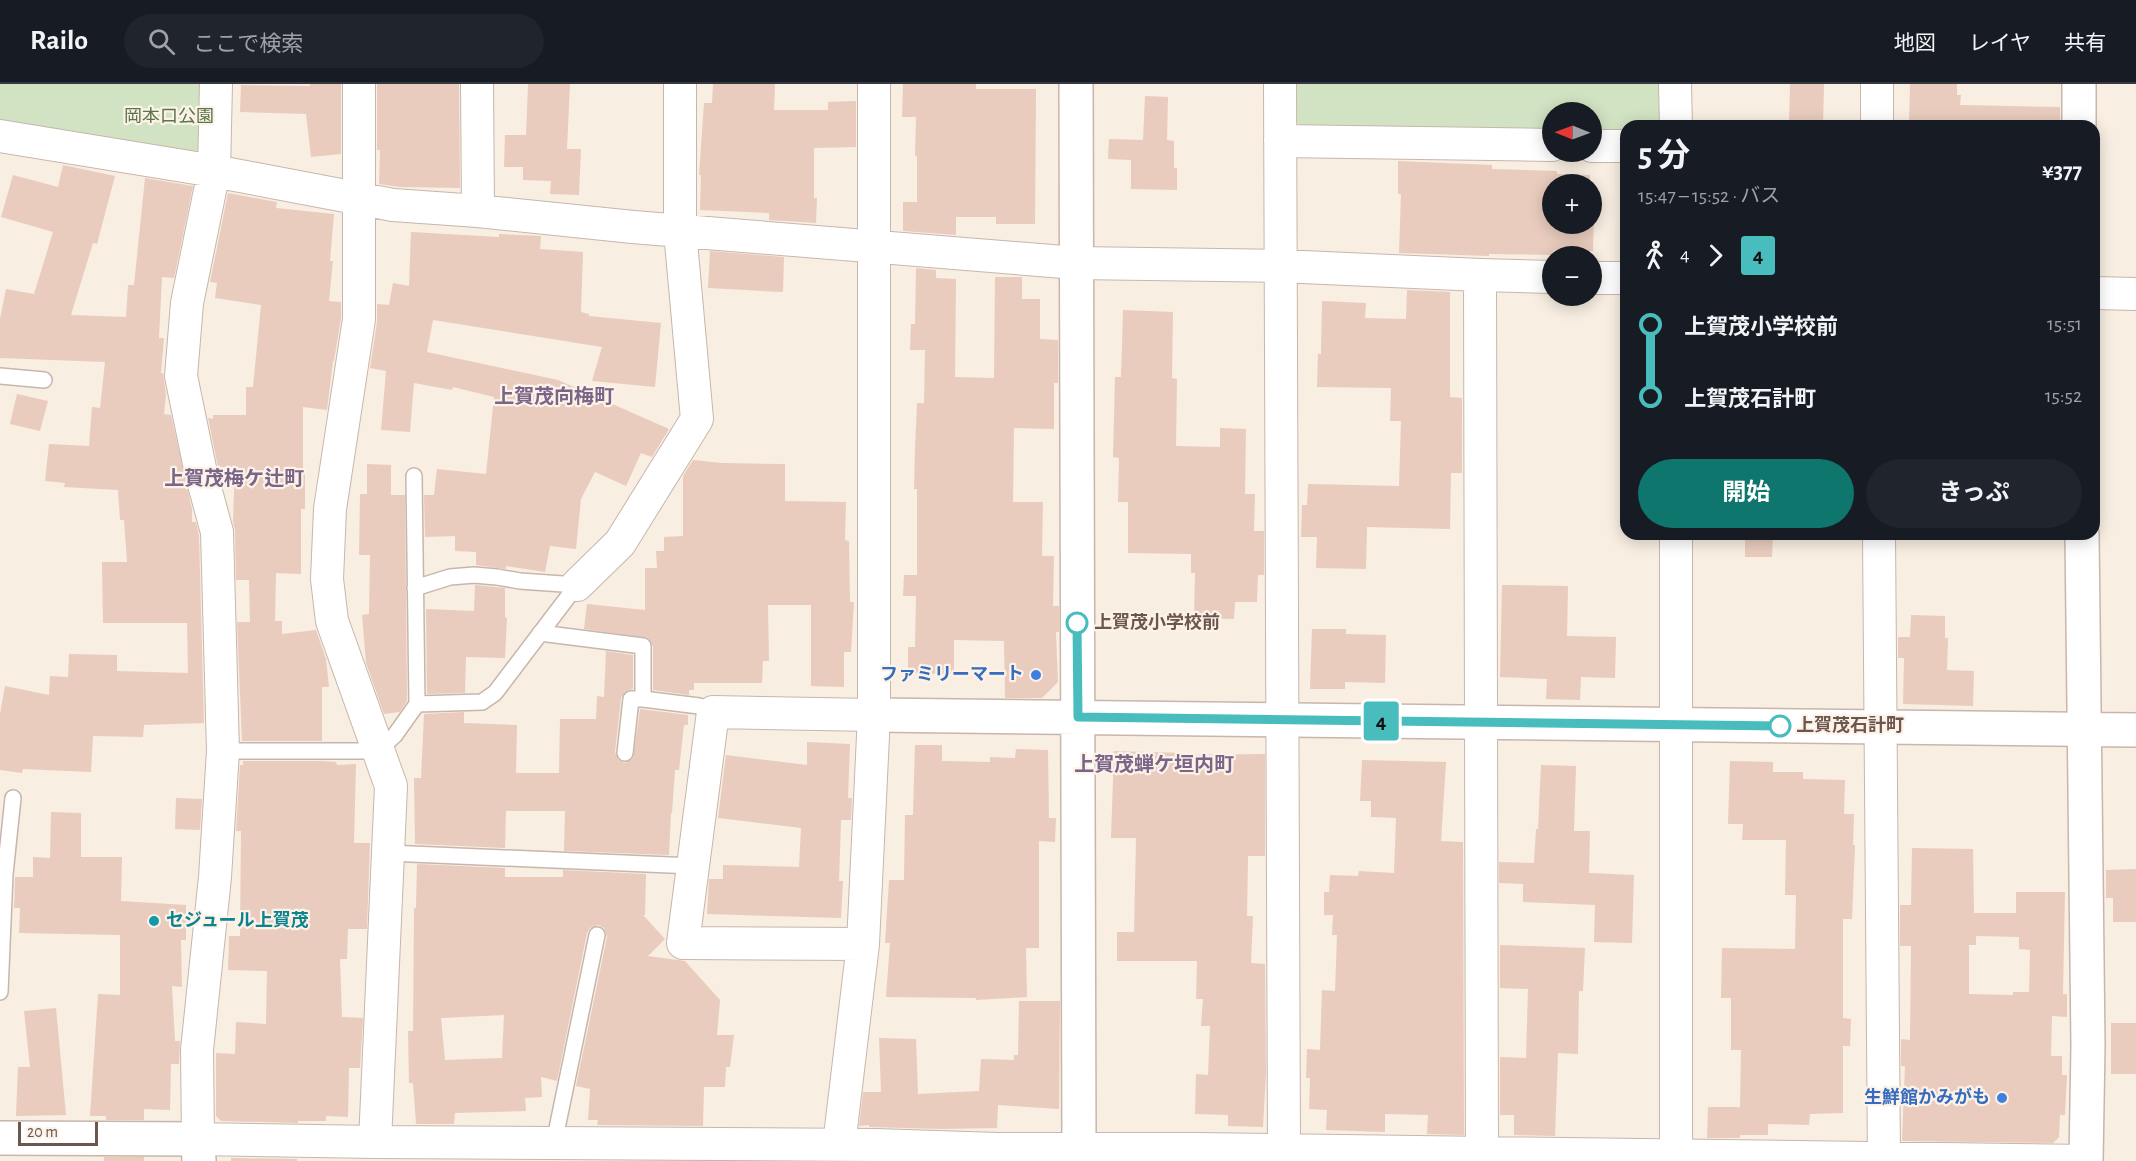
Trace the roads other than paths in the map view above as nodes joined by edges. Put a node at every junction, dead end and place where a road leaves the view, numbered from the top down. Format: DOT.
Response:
graph roads {
  1 [pos="216,84"];
  2 [pos="359,84"];
  3 [pos="477,84"];
  4 [pos="680,84"];
  5 [pos="874,84"];
  6 [pos="1076,84"];
  7 [pos="1280,84"];
  8 [pos="1676,84"];
  9 [pos="1877,84"];
  10 [pos="2079,84"];
  11 [pos="1676,120"];
  12 [pos="1877,120"];
  13 [pos="2079,120"];
  14 [pos="0,136"];
  15 [pos="1280,141"];
  16 [pos="1542,145"];
  17 [pos="1602,146"];
  18 [pos="1620,146"];
  19 [pos="214,171"];
  20 [pos="360,199"];
  21 [pos="478,211"];
  22 [pos="680,231"];
  23 [pos="875,247"];
  24 [pos="1076,263"];
  25 [pos="1281,266"];
  26 [pos="1480,275"];
  27 [pos="1542,277"];
  28 [pos="1602,278"];
  29 [pos="1620,278"];
  30 [pos="2100,293"];
  31 [pos="2136,294"];
  32 [pos="0,376"];
  33 [pos="44,380"];
  34 [pos="414,476"];
  35 [pos="1676,540"];
  36 [pos="1879,540"];
  37 [pos="2082,540"];
  38 [pos="577,585"];
  39 [pos="416,588"];
  40 [pos="540,633"];
  41 [pos="643,699"];
  42 [pos="417,704"];
  43 [pos="713,712"];
  44 [pos="874,715"];
  45 [pos="1078,717"];
  46 [pos="1282,720"];
  47 [pos="1482,722"];
  48 [pos="1677,725"];
  49 [pos="1881,727"];
  50 [pos="2083,730"];
  51 [pos="2136,730"];
  52 [pos="223,751"];
  53 [pos="378,751"];
  54 [pos="625,753"];
  55 [pos="13,798"];
  56 [pos="388,853"];
  57 [pos="693,866"];
  58 [pos="597,935"];
  59 [pos="863,944"];
  60 [pos="0,992"];
  61 [pos="0,1138"];
  62 [pos="375,1142"];
  63 [pos="539,1149"];
  64 [pos="198,1150"];
  65 [pos="1079,1150"];
  66 [pos="1284,1150"];
  67 [pos="839,1153"];
  68 [pos="998,1155"];
  69 [pos="1197,1155"];
  70 [pos="1482,1157"];
  71 [pos="1676,1158"];
  72 [pos="1884,1160"];
  73 [pos="2088,1161"];
  1 -- 19 [label="street"];
  2 -- 20 [label="street"];
  3 -- 21 [label="street"];
  4 -- 22 [label="street"];
  5 -- 23 [label="street"];
  6 -- 24 [label="street"];
  7 -- 15 [label="street"];
  8 -- 11 [label="street"];
  9 -- 12 [label="street"];
  10 -- 13 [label="street"];
  14 -- 19 [label="street"];
  15 -- 16 [label="street"];
  15 -- 25 [label="street"];
  17 -- 18 [label="street"];
  19 -- 20 [label="street"];
  19 -- 52 [label="street"];
  20 -- 21 [label="street"];
  20 -- 53 [label="street"];
  21 -- 22 [label="street"];
  22 -- 23 [label="street"];
  22 -- 38 [label="street"];
  23 -- 24 [label="street"];
  23 -- 44 [label="street"];
  24 -- 25 [label="street"];
  24 -- 45 [label="street"];
  25 -- 26 [label="street"];
  25 -- 46 [label="street"];
  26 -- 27 [label="street"];
  26 -- 47 [label="street"];
  28 -- 29 [label="street"];
  30 -- 31 [label="street"];
  32 -- 33 [label="lane"];
  34 -- 39 [label="lane"];
  35 -- 48 [label="street"];
  36 -- 49 [label="street"];
  37 -- 50 [label="street"];
  38 -- 39 [label="lane"];
  38 -- 40 [label="lane"];
  39 -- 42 [label="lane"];
  40 -- 41 [label="lane"];
  40 -- 42 [label="lane"];
  41 -- 43 [label="lane"];
  41 -- 54 [label="lane"];
  42 -- 53 [label="lane"];
  43 -- 44 [label="street"];
  43 -- 57 [label="street"];
  44 -- 45 [label="street"];
  44 -- 59 [label="street"];
  45 -- 46 [label="street"];
  45 -- 65 [label="street"];
  46 -- 47 [label="street"];
  46 -- 66 [label="street"];
  47 -- 48 [label="street"];
  47 -- 70 [label="street"];
  48 -- 49 [label="street"];
  48 -- 71 [label="street"];
  49 -- 50 [label="street"];
  49 -- 72 [label="street"];
  50 -- 51 [label="street"];
  50 -- 73 [label="street"];
  52 -- 53 [label="lane"];
  52 -- 64 [label="street"];
  53 -- 56 [label="street"];
  55 -- 60 [label="lane"];
  56 -- 57 [label="lane"];
  56 -- 62 [label="street"];
  57 -- 59 [label="street"];
  58 -- 63 [label="lane"];
  59 -- 67 [label="street"];
  61 -- 64 [label="street"];
  62 -- 63 [label="street"];
  62 -- 64 [label="street"];
  63 -- 67 [label="street"];
  65 -- 68 [label="street"];
  65 -- 69 [label="street"];
  66 -- 69 [label="street"];
  66 -- 70 [label="street"];
  67 -- 68 [label="street"];
  70 -- 71 [label="street"];
  71 -- 72 [label="street"];
  72 -- 73 [label="street"];
}
